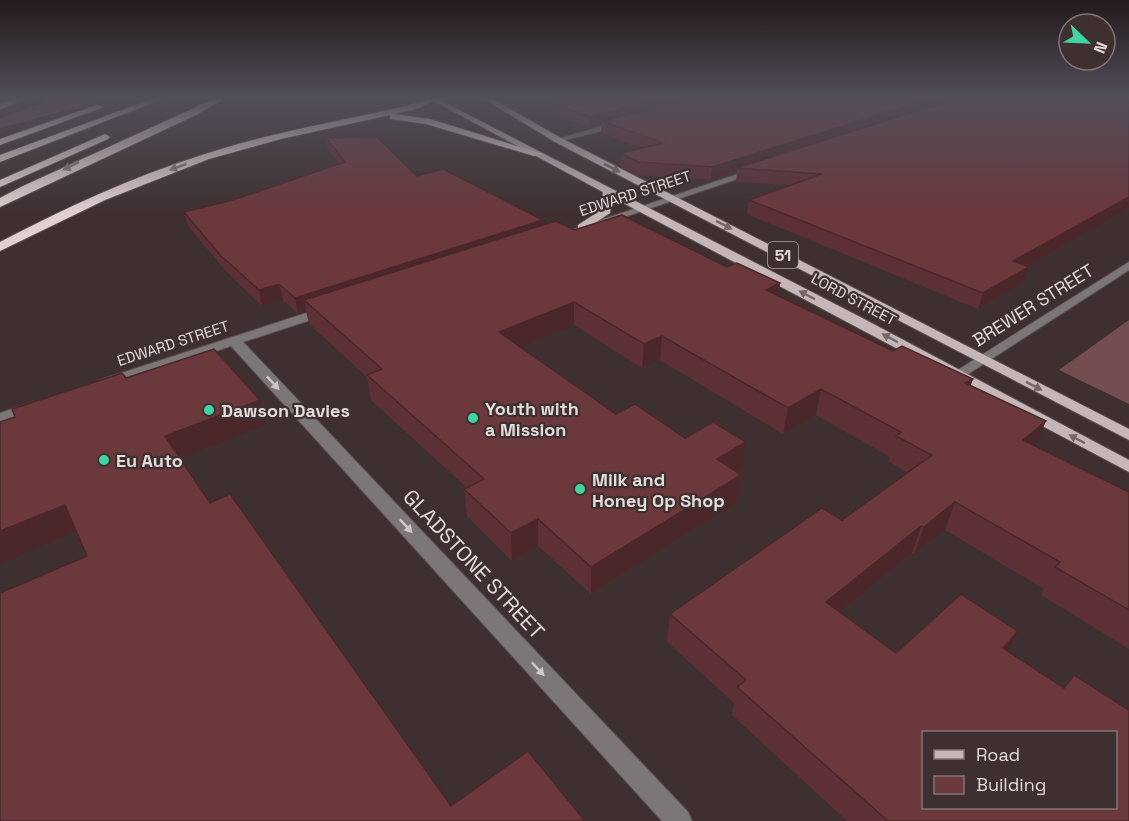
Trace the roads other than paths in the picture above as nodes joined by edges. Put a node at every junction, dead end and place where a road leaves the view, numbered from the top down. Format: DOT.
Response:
graph roads {
  1 [pos="57,137"];
  2 [pos="107,137"];
  3 [pos="137,137"];
  4 [pos="288,137"];
  5 [pos="482,137"];
  6 [pos="507,137"];
  7 [pos="553,137"];
  8 [pos="568,137"];
  9 [pos="558,140"];
  10 [pos="538,154"];
  11 [pos="0,159"];
  12 [pos="762,169"];
  13 [pos="0,184"];
  14 [pos="608,191"];
  15 [pos="672,198"];
  16 [pos="0,203"];
  17 [pos="642,208"];
  18 [pos="582,227"];
  19 [pos="569,232"];
  20 [pos="0,247"];
  21 [pos="1129,266"];
  22 [pos="340,306"];
  23 [pos="233,340"];
  24 [pos="982,359"];
  25 [pos="957,375"];
  26 [pos="95,386"];
  27 [pos="42,404"];
  28 [pos="0,418"];
  29 [pos="1129,435"];
  30 [pos="1129,467"];
  31 [pos="679,821"];
  1 -- 11 [label="highway"];
  2 -- 13 [label="highway"];
  3 -- 16 [label="highway, one-way"];
  4 -- 20 [label="highway, one-way"];
  5 -- 10 [label="highway"];
  6 -- 10 [label="main road, LORD STREET / 51"];
  7 -- 9 [label="main road, LORD STREET / 51"];
  8 -- 9 [label="street"];
  9 -- 15 [label="main road, LORD STREET / 51, one-way"];
  10 -- 14 [label="main road, LORD STREET / 51"];
  12 -- 15 [label="street, EDWARD STREET"];
  14 -- 17 [label="main road, LORD STREET / 51"];
  14 -- 18 [label="main road"];
  15 -- 17 [label="street, EDWARD STREET"];
  15 -- 24 [label="main road, LORD STREET / 51, one-way"];
  17 -- 18 [label="street, EDWARD STREET"];
  25 -- 17 [label="main road, LORD STREET / 51, one-way"];
  18 -- 19 [label="street, EDWARD STREET"];
  21 -- 24 [label="street, BREWER STREET"];
  22 -- 23 [label="street, EDWARD STREET"];
  23 -- 26 [label="street, EDWARD STREET"];
  23 -- 31 [label="street, GLADSTONE STREET, one-way"];
  24 -- 25 [label="street, BREWER STREET"];
  24 -- 29 [label="main road, LORD STREET / 51, one-way"];
  30 -- 25 [label="main road, LORD STREET / 51, one-way"];
  27 -- 28 [label="street"];
}
